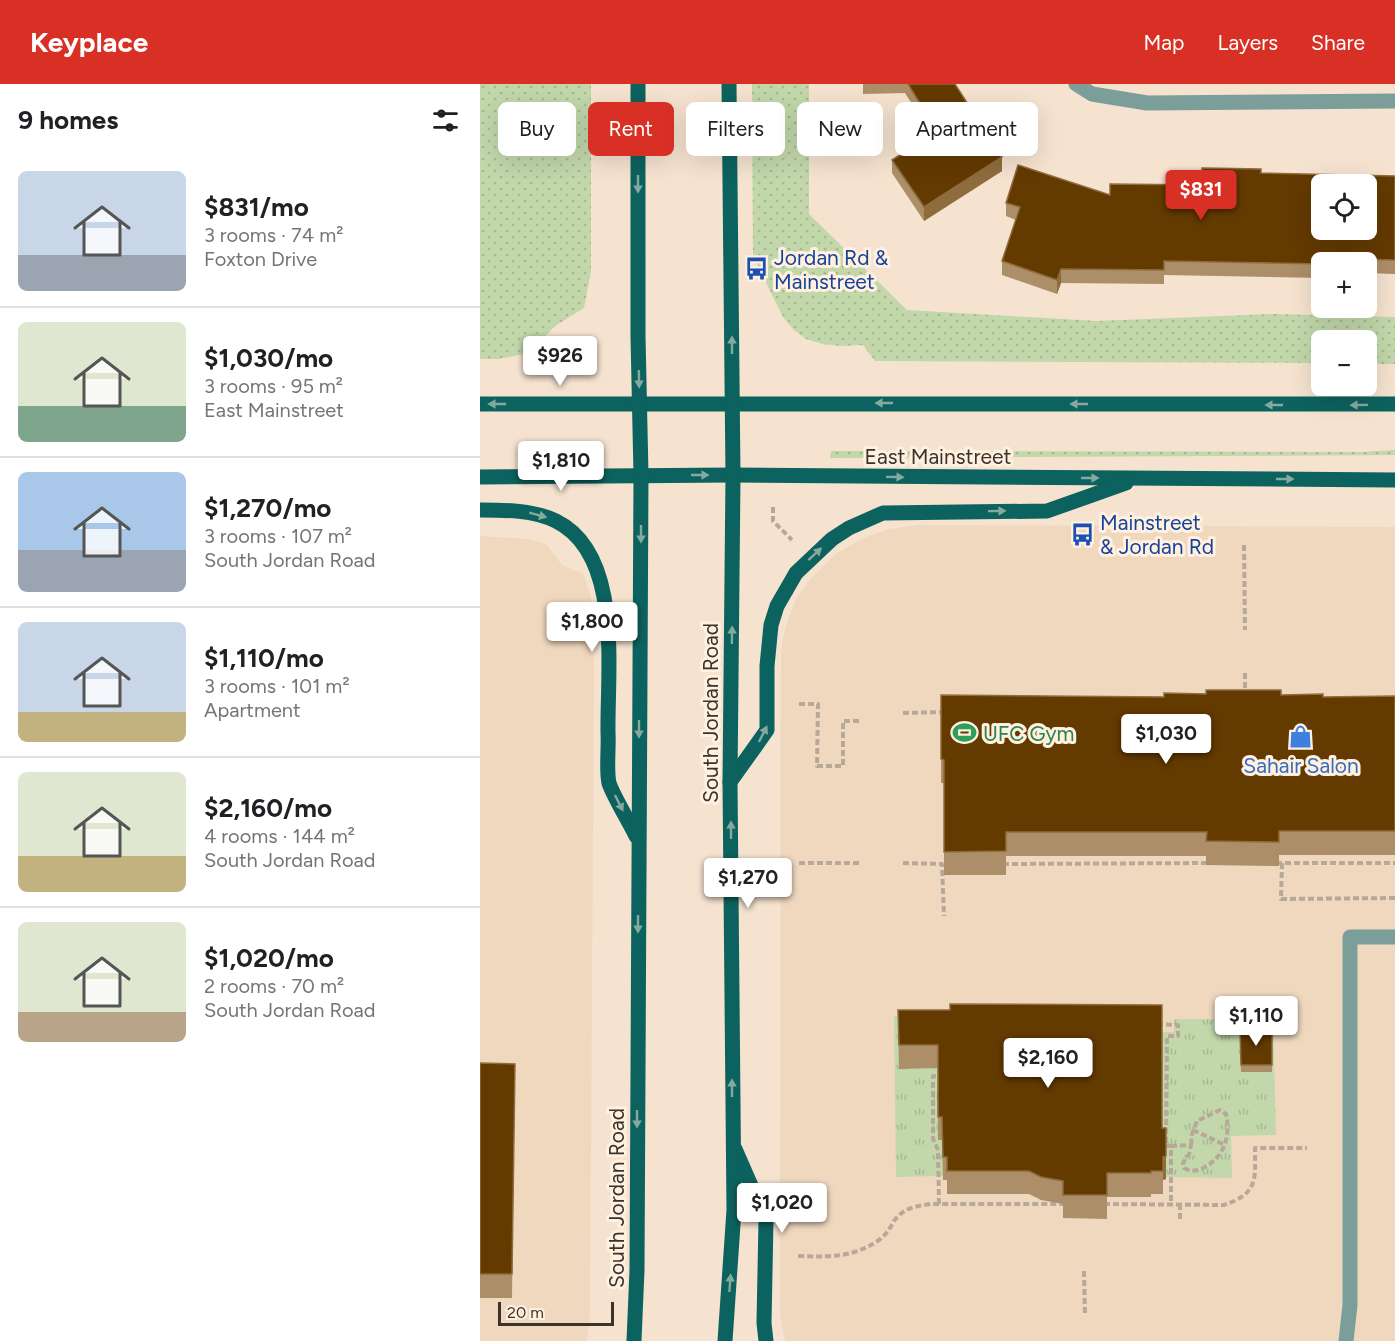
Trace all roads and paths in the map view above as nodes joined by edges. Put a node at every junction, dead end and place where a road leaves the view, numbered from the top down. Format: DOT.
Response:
graph roads {
  1 [pos="638,84"];
  2 [pos="729,84"];
  3 [pos="1076,84"];
  4 [pos="1395,100"];
  5 [pos="480,404"];
  6 [pos="639,404"];
  7 [pos="732,404"];
  8 [pos="1395,404"];
  9 [pos="641,475"];
  10 [pos="733,475"];
  11 [pos="480,477"];
  12 [pos="1138,478"];
  13 [pos="1395,480"];
  14 [pos="773,507"];
  15 [pos="480,510"];
  16 [pos="765,521"];
  17 [pos="773,521"];
  18 [pos="1244,545"];
  19 [pos="800,547"];
  20 [pos="1245,630"];
  21 [pos="1245,673"];
  22 [pos="1245,701"];
  23 [pos="799,704"];
  24 [pos="945,712"];
  25 [pos="957,712"];
  26 [pos="903,713"];
  27 [pos="861,721"];
  28 [pos="945,724"];
  29 [pos="730,782"];
  30 [pos="639,840"];
  31 [pos="799,863"];
  32 [pos="860,863"];
  33 [pos="903,863"];
  34 [pos="1222,863"];
  35 [pos="1270,863"];
  36 [pos="1282,863"];
  37 [pos="1395,863"];
  38 [pos="995,864"];
  39 [pos="1395,898"];
  40 [pos="944,916"];
  41 [pos="1395,937"];
  42 [pos="1151,1024"];
  43 [pos="945,1076"];
  44 [pos="1193,1130"];
  45 [pos="732,1143"];
  46 [pos="1191,1145"];
  47 [pos="1225,1145"];
  48 [pos="1171,1146"];
  49 [pos="1307,1148"];
  50 [pos="939,1204"];
  51 [pos="1073,1204"];
  52 [pos="1095,1204"];
  53 [pos="1171,1204"];
  54 [pos="1180,1205"];
  55 [pos="1180,1218"];
  56 [pos="798,1257"];
  57 [pos="1084,1271"];
  58 [pos="1085,1315"];
  59 [pos="634,1341"];
  60 [pos="725,1341"];
  61 [pos="766,1341"];
  62 [pos="1346,1341"];
  1 -- 6 [label="main road, South Jordan Road, one-way"];
  7 -- 2 [label="main road, South Jordan Road, one-way"];
  3 -- 4 [label="street"];
  6 -- 5 [label="main road, one-way"];
  6 -- 7 [label="main road"];
  6 -- 9 [label="main road, South Jordan Road"];
  8 -- 7 [label="main road, one-way"];
  7 -- 10 [label="main road, South Jordan Road"];
  9 -- 10 [label="main road, East Mainstreet, one-way"];
  9 -- 11 [label="main road, East Mainstreet"];
  9 -- 30 [label="main road, South Jordan Road, one-way"];
  10 -- 12 [label="main road, East Mainstreet, one-way"];
  29 -- 10 [label="main road, South Jordan Road, one-way"];
  12 -- 13 [label="main road, East Mainstreet, one-way"];
  29 -- 12 [label="main road, one-way"];
  14 -- 17 [label="path"];
  15 -- 30 [label="main road, one-way"];
  16 -- 17 [label="path"];
  17 -- 19 [label="path"];
  18 -- 20 [label="path"];
  21 -- 22 [label="path"];
  23 -- 27 [label="path"];
  24 -- 25 [label="path"];
  24 -- 26 [label="path"];
  24 -- 28 [label="path"];
  45 -- 29 [label="main road, South Jordan Road, one-way"];
  30 -- 59 [label="main road, South Jordan Road, one-way"];
  31 -- 32 [label="path"];
  33 -- 40 [label="path"];
  34 -- 38 [label="path"];
  35 -- 36 [label="path"];
  36 -- 37 [label="path"];
  36 -- 39 [label="path"];
  41 -- 62 [label="street"];
  42 -- 48 [label="path"];
  43 -- 50 [label="path"];
  44 -- 46 [label="path"];
  44 -- 47 [label="path"];
  44 -- 47 [label="path"];
  60 -- 45 [label="main road, South Jordan Road, one-way"];
  45 -- 61 [label="main road"];
  46 -- 47 [label="path"];
  46 -- 48 [label="path"];
  48 -- 53 [label="path"];
  49 -- 54 [label="path"];
  50 -- 51 [label="path"];
  50 -- 56 [label="path"];
  52 -- 53 [label="path"];
  53 -- 54 [label="path"];
  54 -- 55 [label="path"];
  57 -- 58 [label="path"];
}
